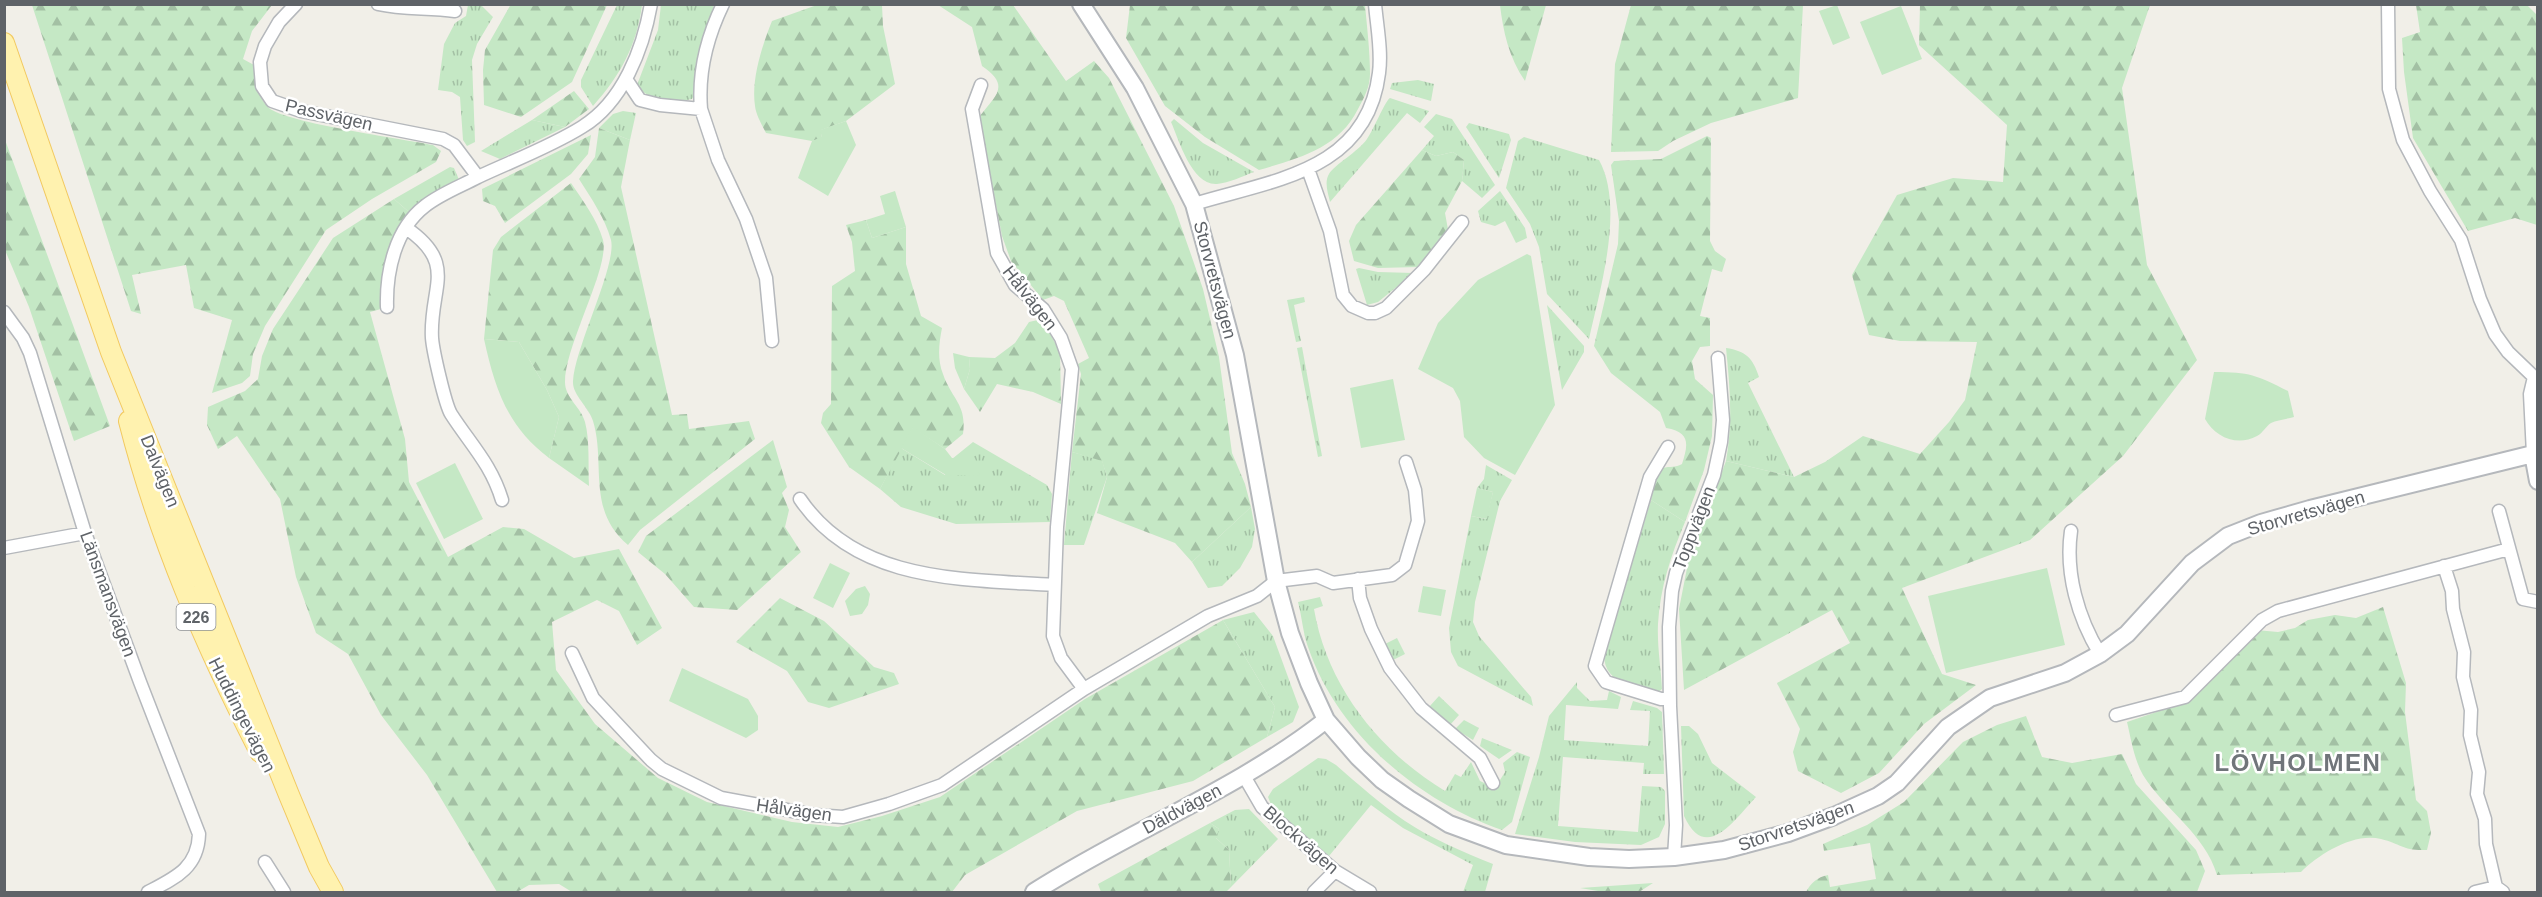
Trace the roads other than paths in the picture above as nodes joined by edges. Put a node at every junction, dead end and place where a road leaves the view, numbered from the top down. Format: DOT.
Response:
graph roads {
  1 [pos="296,4"];
  2 [pos="378,4"];
  3 [pos="651,4"];
  4 [pos="723,4"];
  5 [pos="1081,4"];
  6 [pos="1375,4"];
  7 [pos="2388,4"];
  8 [pos="455,10"];
  9 [pos="4,43"];
  10 [pos="626,79"];
  11 [pos="981,86"];
  12 [pos="701,109"];
  13 [pos="1308,169"];
  14 [pos="478,177"];
  15 [pos="1194,204"];
  16 [pos="1462,222"];
  17 [pos="406,228"];
  18 [pos="387,307"];
  19 [pos="4,312"];
  20 [pos="772,341"];
  21 [pos="1718,358"];
  22 [pos="2536,376"];
  23 [pos="1668,447"];
  24 [pos="2533,454"];
  25 [pos="1406,462"];
  26 [pos="2538,481"];
  27 [pos="800,499"];
  28 [pos="502,500"];
  29 [pos="2499,510"];
  30 [pos="2071,531"];
  31 [pos="85,532"];
  32 [pos="4,548"];
  33 [pos="2510,549"];
  34 [pos="2444,566"];
  35 [pos="1358,579"];
  36 [pos="1276,581"];
  37 [pos="1053,585"];
  38 [pos="2538,602"];
  39 [pos="572,653"];
  40 [pos="2100,654"];
  41 [pos="1084,689"];
  42 [pos="1670,699"];
  43 [pos="2116,715"];
  44 [pos="1326,720"];
  45 [pos="1244,776"];
  46 [pos="1493,783"];
  47 [pos="1674,856"];
  48 [pos="265,862"];
  49 [pos="1335,871"];
  50 [pos="2500,890"];
  51 [pos="148,892"];
  52 [pos="284,892"];
  53 [pos="333,892"];
  54 [pos="1034,892"];
  55 [pos="1314,892"];
  56 [pos="1370,892"];
  57 [pos="2475,892"];
  1 -- 14 [label="street, Passvägen"];
  2 -- 8 [label="street"];
  3 -- 10 [label="street"];
  4 -- 12 [label="street"];
  5 -- 15 [label="street, Storvretsvägen"];
  6 -- 13 [label="street"];
  7 -- 22 [label="street"];
  9 -- 53 [label="main road, Dalvägen / 226"];
  10 -- 12 [label="street"];
  10 -- 14 [label="street"];
  11 -- 37 [label="street, Hålvägen"];
  12 -- 20 [label="street"];
  13 -- 15 [label="street"];
  13 -- 16 [label="street"];
  14 -- 17 [label="street"];
  15 -- 36 [label="street, Storvretsvägen"];
  17 -- 18 [label="street"];
  17 -- 28 [label="street"];
  19 -- 31 [label="street, Länsmansvägen"];
  21 -- 42 [label="street, Toppvägen"];
  22 -- 24 [label="street"];
  23 -- 42 [label="street"];
  24 -- 26 [label="street"];
  24 -- 40 [label="street, Storvretsvägen"];
  25 -- 35 [label="street"];
  27 -- 37 [label="street"];
  29 -- 33 [label="street"];
  30 -- 40 [label="street"];
  31 -- 32 [label="street"];
  31 -- 51 [label="street, Länsmansvägen"];
  33 -- 34 [label="street"];
  33 -- 38 [label="street"];
  34 -- 43 [label="street"];
  34 -- 50 [label="street"];
  35 -- 36 [label="street"];
  35 -- 46 [label="street"];
  36 -- 41 [label="street, Hålvägen"];
  36 -- 44 [label="street, Storvretsvägen"];
  37 -- 41 [label="street, Hålvägen"];
  39 -- 41 [label="street, Hålvägen"];
  40 -- 47 [label="street, Storvretsvägen"];
  42 -- 47 [label="street, Toppvägen"];
  44 -- 45 [label="street, Däldvägen"];
  44 -- 47 [label="street, Storvretsvägen"];
  45 -- 49 [label="street, Blockvägen"];
  45 -- 54 [label="street, Däldvägen"];
  48 -- 52 [label="street"];
  49 -- 55 [label="street"];
  49 -- 56 [label="street, Blockvägen"];
  50 -- 57 [label="street"];
}
